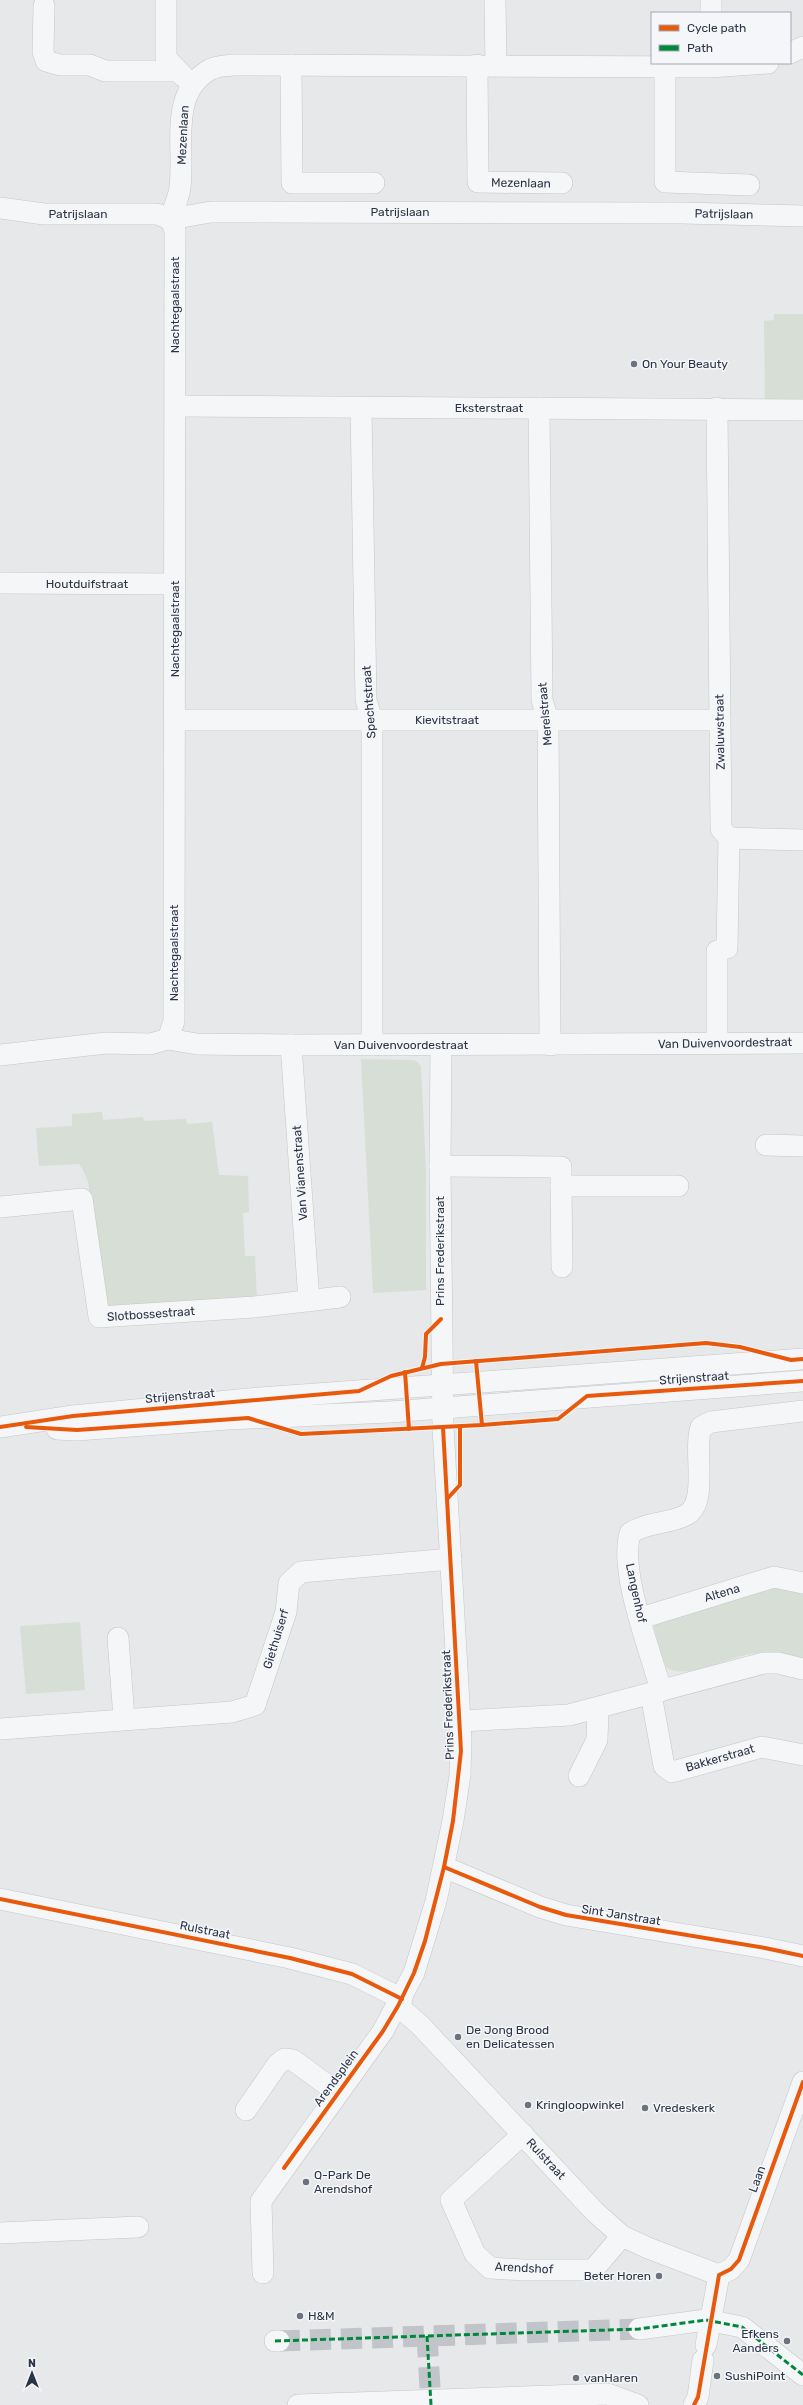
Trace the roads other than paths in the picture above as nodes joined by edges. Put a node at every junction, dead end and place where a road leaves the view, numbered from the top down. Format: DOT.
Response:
graph roads {
  1 [pos="166,0"];
  2 [pos="495,0"];
  3 [pos="711,0"];
  4 [pos="44,6"];
  5 [pos="711,12"];
  6 [pos="803,47"];
  7 [pos="791,53"];
  8 [pos="739,64"];
  9 [pos="291,65"];
  10 [pos="486,65"];
  11 [pos="710,65"];
  12 [pos="664,67"];
  13 [pos="185,77"];
  14 [pos="374,183"];
  15 [pos="562,183"];
  16 [pos="749,185"];
  17 [pos="0,208"];
  18 [pos="803,216"];
  19 [pos="170,219"];
  20 [pos="176,406"];
  21 [pos="361,408"];
  22 [pos="539,408"];
  23 [pos="717,408"];
  24 [pos="803,410"];
  25 [pos="0,583"];
  26 [pos="175,584"];
  27 [pos="175,720"];
  28 [pos="372,720"];
  29 [pos="548,720"];
  30 [pos="720,720"];
  31 [pos="729,838"];
  32 [pos="803,840"];
  33 [pos="168,1039"];
  34 [pos="803,1043"];
  35 [pos="717,1044"];
  36 [pos="291,1045"];
  37 [pos="372,1045"];
  38 [pos="441,1045"];
  39 [pos="550,1045"];
  40 [pos="0,1055"];
  41 [pos="766,1145"];
  42 [pos="803,1146"];
  43 [pos="440,1166"];
  44 [pos="561,1186"];
  45 [pos="678,1186"];
  46 [pos="0,1207"];
  47 [pos="562,1266"];
  48 [pos="340,1296"];
  49 [pos="309,1302"];
  50 [pos="803,1359"];
  51 [pos="803,1380"];
  52 [pos="442,1384"];
  53 [pos="442,1407"];
  54 [pos="803,1411"];
  55 [pos="2,1427"];
  56 [pos="452,1559"];
  57 [pos="803,1583"];
  58 [pos="641,1618"];
  59 [pos="118,1638"];
  60 [pos="803,1669"];
  61 [pos="656,1692"];
  62 [pos="598,1709"];
  63 [pos="124,1719"];
  64 [pos="461,1721"];
  65 [pos="0,1729"];
  66 [pos="803,1755"];
  67 [pos="579,1776"];
  68 [pos="444,1867"];
  69 [pos="0,1899"];
  70 [pos="803,1956"];
  71 [pos="400,2002"];
  72 [pos="803,2082"];
  73 [pos="338,2093"];
  74 [pos="246,2110"];
  75 [pos="523,2134"];
  76 [pos="138,2227"];
  77 [pos="0,2233"];
  78 [pos="622,2236"];
  79 [pos="263,2273"];
  80 [pos="719,2275"];
  81 [pos="710,2321"];
  82 [pos="639,2329"];
  83 [pos="803,2375"];
  84 [pos="371,2404"];
  85 [pos="298,2405"];
  86 [pos="638,2405"];
  87 [pos="694,2405"];
  1 -- 13 [label="street"];
  2 -- 10 [label="street"];
  3 -- 5 [label="street"];
  4 -- 13 [label="street"];
  6 -- 7 [label="street"];
  8 -- 11 [label="street, Mezenlaan"];
  9 -- 10 [label="street, Mezenlaan"];
  9 -- 13 [label="street, Mezenlaan"];
  9 -- 14 [label="street"];
  10 -- 12 [label="street, Mezenlaan"];
  10 -- 15 [label="street, Mezenlaan"];
  11 -- 12 [label="street, Mezenlaan"];
  12 -- 16 [label="street"];
  13 -- 19 [label="street, Mezenlaan"];
  17 -- 19 [label="street, Patrijslaan"];
  18 -- 19 [label="street, Patrijslaan"];
  19 -- 20 [label="street, Nachtegaalstraat"];
  20 -- 21 [label="street, Eksterstraat"];
  20 -- 26 [label="street, Nachtegaalstraat"];
  21 -- 22 [label="street, Eksterstraat"];
  21 -- 28 [label="street, Spechtstraat"];
  22 -- 23 [label="street, Eksterstraat"];
  22 -- 29 [label="street, Merelstraat"];
  23 -- 24 [label="street, Eksterstraat"];
  23 -- 30 [label="street, Zwaluwstraat"];
  25 -- 26 [label="street, Houtduifstraat"];
  26 -- 27 [label="street, Nachtegaalstraat"];
  27 -- 28 [label="street, Kievitstraat"];
  27 -- 33 [label="street, Nachtegaalstraat"];
  28 -- 29 [label="street, Kievitstraat"];
  28 -- 37 [label="street, Spechtstraat"];
  29 -- 30 [label="street, Kievitstraat"];
  29 -- 39 [label="street, Merelstraat"];
  30 -- 31 [label="street, Zwaluwstraat"];
  31 -- 32 [label="street"];
  31 -- 35 [label="street, Zwaluwstraat"];
  33 -- 36 [label="street, Van Duivenvoordestraat"];
  33 -- 40 [label="street, Van Duivenvoordestraat"];
  34 -- 35 [label="street, Van Duivenvoordestraat"];
  35 -- 39 [label="street, Van Duivenvoordestraat"];
  36 -- 37 [label="street, Van Duivenvoordestraat"];
  36 -- 49 [label="street, Van Vianenstraat"];
  37 -- 38 [label="street, Van Duivenvoordestraat"];
  38 -- 39 [label="street, Van Duivenvoordestraat"];
  38 -- 43 [label="street, Prins Frederikstraat"];
  41 -- 42 [label="street"];
  43 -- 44 [label="street"];
  43 -- 52 [label="street, Prins Frederikstraat"];
  44 -- 45 [label="street"];
  44 -- 47 [label="street"];
  46 -- 49 [label="street, Slotbossestraat"];
  48 -- 49 [label="street"];
  50 -- 52 [label="street, Strijenstraat"];
  51 -- 53 [label="street, Strijenstraat"];
  52 -- 53 [label="street, Prins Frederikstraat"];
  52 -- 55 [label="street, Strijenstraat"];
  53 -- 55 [label="street, Strijenstraat"];
  53 -- 56 [label="street, Prins Frederikstraat"];
  54 -- 58 [label="street, Langenhof"];
  56 -- 63 [label="street, Giethuiserf"];
  56 -- 64 [label="street, Prins Frederikstraat"];
  57 -- 58 [label="street, Altena"];
  58 -- 61 [label="street, Langenhof"];
  59 -- 63 [label="street"];
  60 -- 61 [label="street"];
  61 -- 62 [label="street"];
  61 -- 66 [label="street, Bakkerstraat"];
  62 -- 64 [label="street"];
  62 -- 67 [label="street"];
  63 -- 65 [label="street, Giethuiserf"];
  64 -- 68 [label="street, Prins Frederikstraat"];
  68 -- 70 [label="street, Sint Janstraat"];
  68 -- 71 [label="street, Prins Frederikstraat"];
  69 -- 71 [label="street, Rulstraat"];
  71 -- 73 [label="street, Arendsplein"];
  71 -- 75 [label="street, Rulstraat"];
  72 -- 80 [label="street, Laan"];
  73 -- 74 [label="street, Arendsplein"];
  73 -- 79 [label="street, Arendsplein"];
  75 -- 78 [label="street, Rulstraat"];
  75 -- 78 [label="street, Arendshof"];
  76 -- 77 [label="street"];
  78 -- 80 [label="street, Rulstraat"];
  80 -- 81 [label="street"];
  81 -- 82 [label="street"];
  81 -- 83 [label="street"];
  81 -- 87 [label="street"];
  84 -- 85 [label="street"];
  84 -- 86 [label="street"];
}
